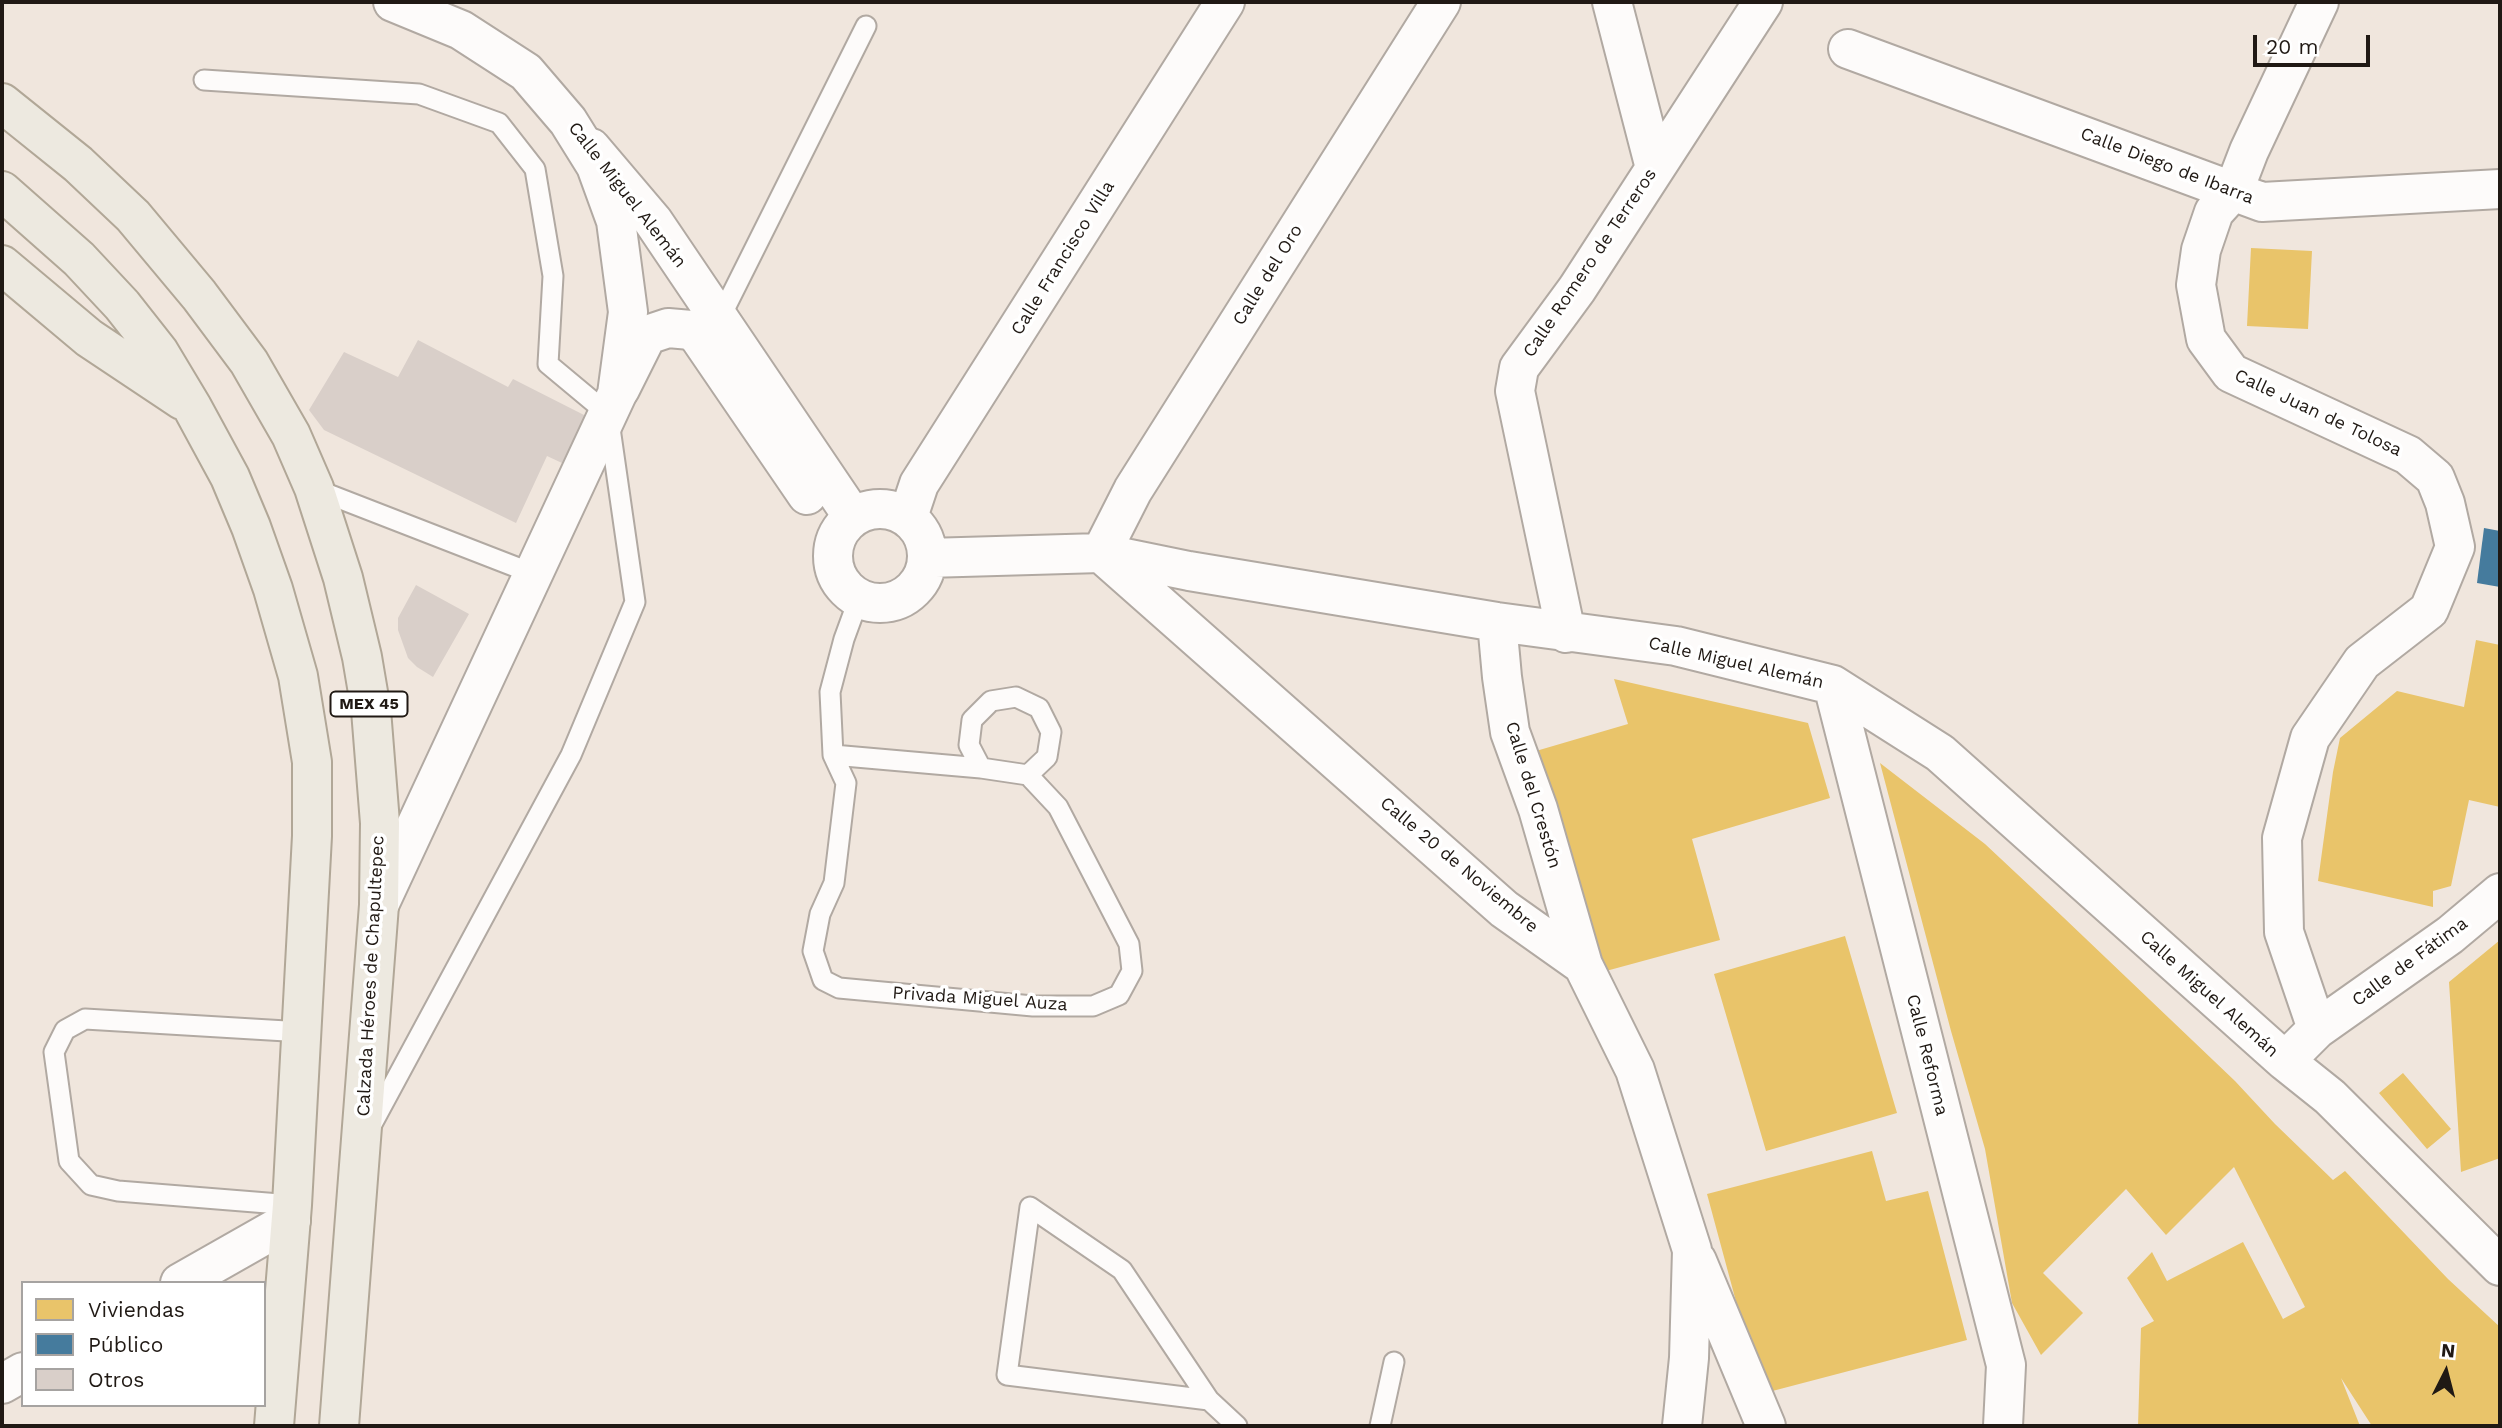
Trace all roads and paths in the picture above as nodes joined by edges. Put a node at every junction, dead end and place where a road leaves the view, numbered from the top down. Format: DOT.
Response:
graph roads {
  1 [pos="393,2"];
  2 [pos="1225,2"];
  3 [pos="1441,2"];
  4 [pos="1612,2"];
  5 [pos="1763,2"];
  6 [pos="2319,2"];
  7 [pos="866,26"];
  8 [pos="1849,49"];
  9 [pos="204,80"];
  10 [pos="2,103"];
  11 [pos="568,121"];
  12 [pos="1655,168"];
  13 [pos="2500,189"];
  14 [pos="2234,190"];
  15 [pos="2,191"];
  16 [pos="2,265"];
  17 [pos="704,329"];
  18 [pos="613,404"];
  19 [pos="192,407"];
  20 [pos="314,488"];
  21 [pos="908,517"];
  22 [pos="845,527"];
  23 [pos="1101,553"];
  24 [pos="928,558"];
  25 [pos="534,574"];
  26 [pos="859,598"];
  27 [pos="1497,622"];
  28 [pos="1566,633"];
  29 [pos="1833,685"];
  30 [pos="833,755"];
  31 [pos="981,768"];
  32 [pos="1028,775"];
  33 [pos="2500,893"];
  34 [pos="379,905"];
  35 [pos="1583,965"];
  36 [pos="2317,1029"];
  37 [pos="303,1032"];
  38 [pos="2285,1061"];
  39 [pos="361,1144"];
  40 [pos="292,1212"];
  41 [pos="1692,1250"];
  42 [pos="2500,1266"];
  43 [pos="183,1281"];
  44 [pos="1394,1362"];
  45 [pos="21,1374"];
  46 [pos="2,1384"];
  47 [pos="1209,1400"];
  48 [pos="274,1426"];
  49 [pos="340,1426"];
  50 [pos="1237,1426"];
  51 [pos="1380,1426"];
  52 [pos="1682,1426"];
  53 [pos="1766,1426"];
  54 [pos="2003,1426"];
  1 -- 11 [label="street, Calle Miguel Alemán"];
  2 -- 21 [label="street, Calle Francisco Villa"];
  3 -- 23 [label="street, Calle del Oro"];
  4 -- 12 [label="street"];
  5 -- 12 [label="street, Calle Romero de Terreros"];
  6 -- 14 [label="street, Calle Juan de Tolosa"];
  7 -- 17 [label="lane"];
  8 -- 14 [label="street, Calle Diego de Ibarra"];
  9 -- 18 [label="lane"];
  10 -- 20 [label="main road, Calzada Héroes de Chapultepec / MEX 45"];
  11 -- 17 [label="street, Calle Miguel Alemán"];
  11 -- 18 [label="street"];
  12 -- 28 [label="street, Calle Romero de Terreros"];
  13 -- 14 [label="street, Calle Diego de Ibarra"];
  14 -- 36 [label="street, Calle Juan de Tolosa"];
  15 -- 19 [label="main road, MEX 45"];
  16 -- 19 [label="main road"];
  17 -- 18 [label="street"];
  17 -- 22 [label="street, Calle Miguel Alemán"];
  18 -- 25 [label="street"];
  18 -- 39 [label="lane"];
  19 -- 37 [label="main road, MEX 45"];
  20 -- 25 [label="lane"];
  20 -- 34 [label="main road, Calzada Héroes de Chapultepec / MEX 45"];
  21 -- 22 [label="street"];
  21 -- 24 [label="street"];
  22 -- 26 [label="street"];
  23 -- 24 [label="street, Calle Miguel Alemán"];
  23 -- 27 [label="street, Calle Miguel Alemán"];
  23 -- 35 [label="street, Calle 20 de Noviembre"];
  24 -- 26 [label="street"];
  25 -- 34 [label="street"];
  26 -- 30 [label="lane, Privada Miguel Auza"];
  27 -- 28 [label="street, Calle Miguel Alemán"];
  27 -- 35 [label="street, Calle del Crestón"];
  28 -- 29 [label="street, Calle Miguel Alemán"];
  29 -- 38 [label="street, Calle Miguel Alemán"];
  29 -- 54 [label="street, Calle Reforma"];
  30 -- 31 [label="lane"];
  30 -- 32 [label="lane, Privada Miguel Auza"];
  31 -- 32 [label="lane"];
  31 -- 32 [label="lane"];
  33 -- 36 [label="street, Calle de Fátima"];
  34 -- 39 [label="main road, Calzada Héroes de Chapultepec / MEX 45"];
  35 -- 41 [label="street, Calle 20 de Noviembre"];
  36 -- 38 [label="street"];
  37 -- 40 [label="main road, MEX 45"];
  37 -- 40 [label="lane"];
  38 -- 42 [label="street, Calle Miguel Alemán"];
  39 -- 49 [label="main road, Calzada Héroes de Chapultepec / MEX 45"];
  40 -- 43 [label="street"];
  40 -- 48 [label="main road, MEX 45"];
  41 -- 52 [label="street, Calle 20 de Noviembre"];
  41 -- 53 [label="street"];
  44 -- 51 [label="lane"];
  45 -- 46 [label="street"];
  47 -- 47 [label="lane"];
  47 -- 50 [label="lane"];
}
